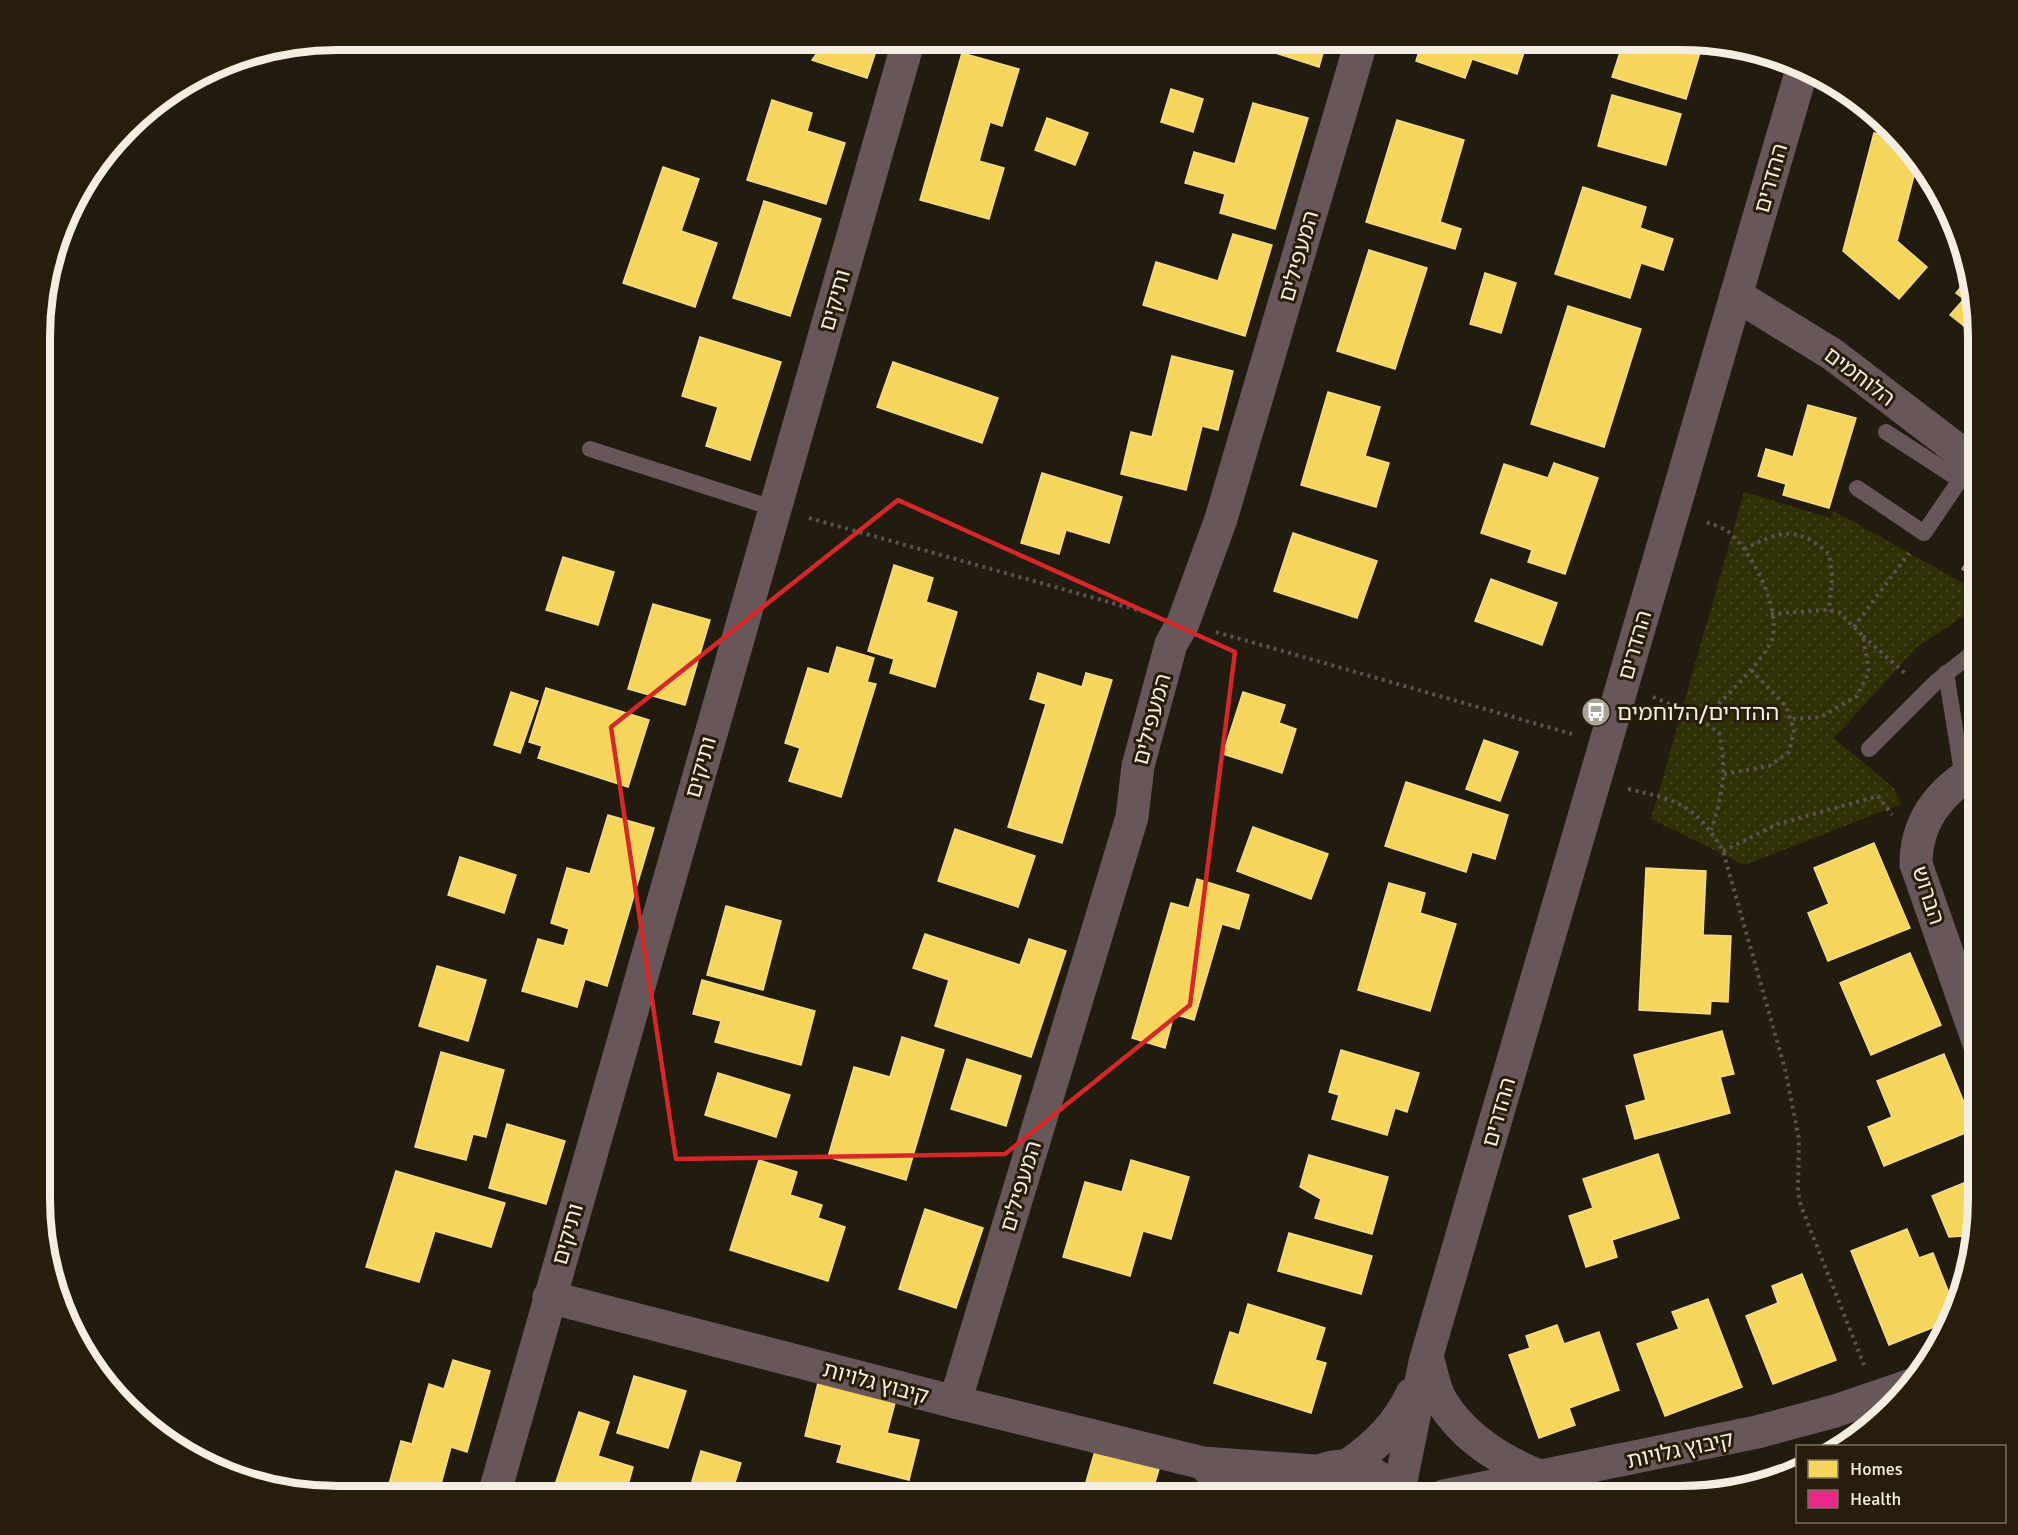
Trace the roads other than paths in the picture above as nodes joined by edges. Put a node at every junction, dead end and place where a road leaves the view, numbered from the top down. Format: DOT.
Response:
graph roads {
  1 [pos="906,50"];
  2 [pos="1359,50"];
  3 [pos="1800,75"];
  4 [pos="1736,295"];
  5 [pos="1886,432"];
  6 [pos="590,449"];
  7 [pos="1968,470"];
  8 [pos="1968,472"];
  9 [pos="1968,476"];
  10 [pos="1857,488"];
  11 [pos="773,508"];
  12 [pos="1968,656"];
  13 [pos="1946,673"];
  14 [pos="1869,749"];
  15 [pos="1968,761"];
  16 [pos="1968,776"];
  17 [pos="1968,1012"];
  18 [pos="549,1297"];
  19 [pos="1426,1359"];
  20 [pos="1895,1390"];
  21 [pos="955,1402"];
  22 [pos="1203,1463"];
  23 [pos="1348,1465"];
  24 [pos="1316,1471"];
  25 [pos="1542,1477"];
  26 [pos="497,1486"];
  27 [pos="1224,1486"];
  28 [pos="1297,1486"];
  29 [pos="1388,1486"];
  30 [pos="1399,1486"];
  31 [pos="1496,1486"];
  1 -- 11 [label="street, ותיקים"];
  2 -- 21 [label="street, המעפילים"];
  3 -- 4 [label="street, ההדרים"];
  4 -- 7 [label="street, הלוחמים"];
  4 -- 19 [label="street, ההדרים"];
  5 -- 8 [label="lane"];
  6 -- 11 [label="lane"];
  9 -- 10 [label="lane"];
  11 -- 18 [label="street, ותיקים"];
  12 -- 13 [label="lane"];
  13 -- 14 [label="lane"];
  13 -- 15 [label="lane"];
  16 -- 17 [label="street, הברוש"];
  18 -- 21 [label="street, קיבוץ גלויות"];
  18 -- 26 [label="street, ותיקים"];
  19 -- 23 [label="street, ההדרים"];
  19 -- 25 [label="street"];
  19 -- 30 [label="street, ההדרים"];
  20 -- 25 [label="street, קיבוץ גלויות"];
  21 -- 22 [label="street, קיבוץ גלויות"];
  22 -- 24 [label="street, קיבוץ גלויות"];
  22 -- 27 [label="street"];
  23 -- 24 [label="street, קיבוץ גלויות"];
  23 -- 29 [label="street"];
  24 -- 28 [label="street"];
  25 -- 31 [label="street, קיבוץ גלויות"];
}
